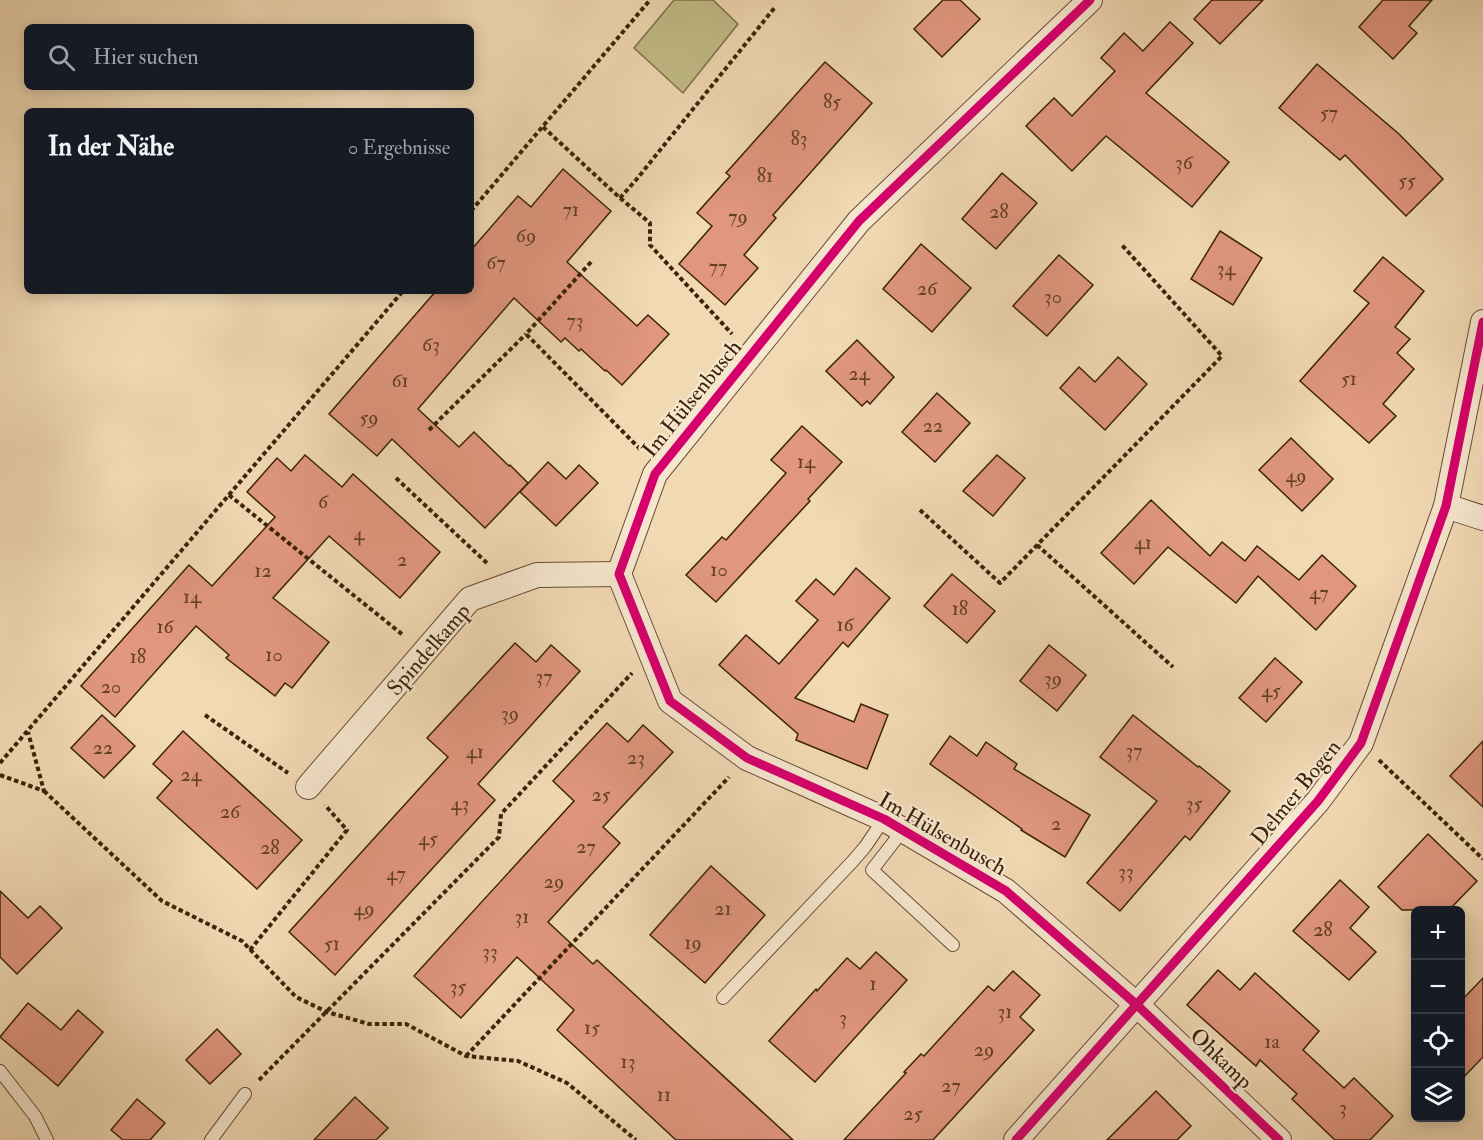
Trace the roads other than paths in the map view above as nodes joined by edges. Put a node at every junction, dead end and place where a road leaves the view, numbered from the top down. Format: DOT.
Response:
graph roads {
  1 [pos="1090,0"];
  2 [pos="1483,322"];
  3 [pos="1446,506"];
  4 [pos="1483,517"];
  5 [pos="619,574"];
  6 [pos="308,787"];
  7 [pos="893,824"];
  8 [pos="953,945"];
  9 [pos="723,998"];
  10 [pos="1137,1005"];
  11 [pos="0,1071"];
  12 [pos="245,1094"];
  13 [pos="47,1140"];
  14 [pos="211,1140"];
  15 [pos="1016,1140"];
  16 [pos="1279,1140"];
  1 -- 5 [label="street, Im Hülsenbusch"];
  2 -- 3 [label="street, Delmer Bogen"];
  3 -- 4 [label="street"];
  3 -- 10 [label="street, Delmer Bogen"];
  5 -- 6 [label="street, Spindelkamp"];
  5 -- 7 [label="street, Im Hülsenbusch"];
  7 -- 8 [label="lane"];
  7 -- 9 [label="lane"];
  7 -- 10 [label="street, Im Hülsenbusch"];
  10 -- 15 [label="street, Delmer Bogen"];
  10 -- 16 [label="street, Ohkamp"];
  11 -- 13 [label="lane"];
  12 -- 14 [label="lane"];
}
